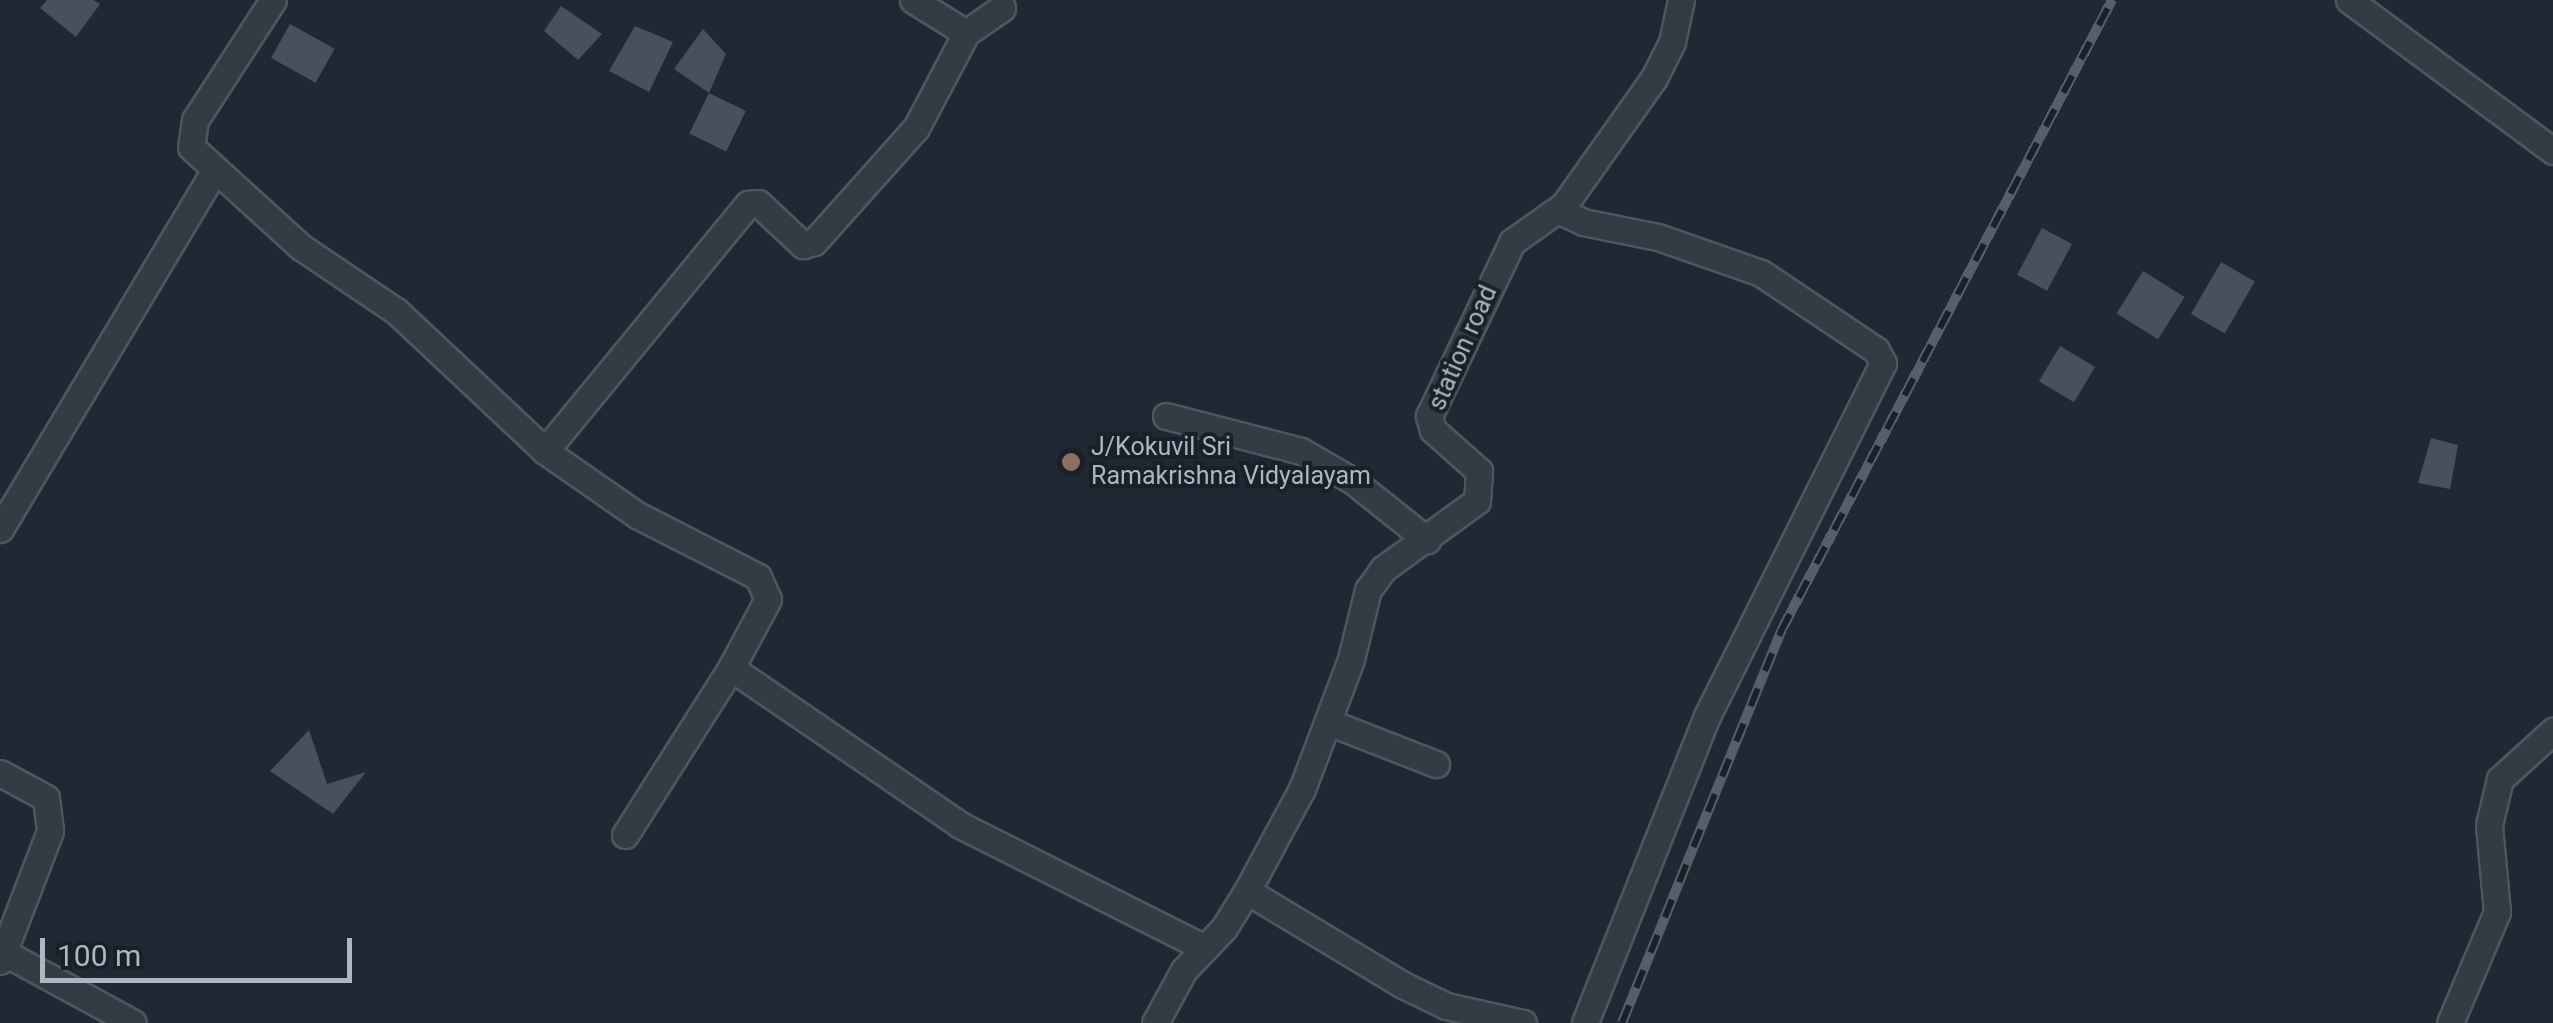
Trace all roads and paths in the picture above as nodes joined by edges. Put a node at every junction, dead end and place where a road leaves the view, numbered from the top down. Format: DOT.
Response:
graph roads {
  1 [pos="273,0"];
  2 [pos="913,0"];
  3 [pos="1681,0"];
  4 [pos="2348,0"];
  5 [pos="1002,8"];
  6 [pos="966,33"];
  7 [pos="2553,151"];
  8 [pos="216,170"];
  9 [pos="1564,205"];
  10 [pos="1166,416"];
  11 [pos="545,451"];
  12 [pos="0,529"];
  13 [pos="1427,540"];
  14 [pos="731,668"];
  15 [pos="1328,722"];
  16 [pos="2553,730"];
  17 [pos="1436,764"];
  18 [pos="0,772"];
  19 [pos="626,835"];
  20 [pos="1247,891"];
  21 [pos="1205,948"];
  22 [pos="2,957"];
  23 [pos="133,1023"];
  24 [pos="1154,1023"];
  25 [pos="1523,1023"];
  26 [pos="1586,1023"];
  27 [pos="2450,1023"];
  1 -- 8 [label="street"];
  2 -- 6 [label="street"];
  3 -- 9 [label="street, station road"];
  4 -- 7 [label="street"];
  5 -- 6 [label="street"];
  6 -- 11 [label="street"];
  8 -- 11 [label="street"];
  8 -- 12 [label="street"];
  9 -- 13 [label="street, station road"];
  9 -- 26 [label="street"];
  10 -- 13 [label="street"];
  11 -- 14 [label="street"];
  13 -- 15 [label="street, station road"];
  14 -- 19 [label="street"];
  14 -- 21 [label="street"];
  15 -- 17 [label="street"];
  15 -- 20 [label="street, station road"];
  16 -- 27 [label="street"];
  18 -- 22 [label="street"];
  20 -- 21 [label="street, station road"];
  20 -- 25 [label="street"];
  21 -- 24 [label="street, station road"];
  22 -- 23 [label="street"];
}
